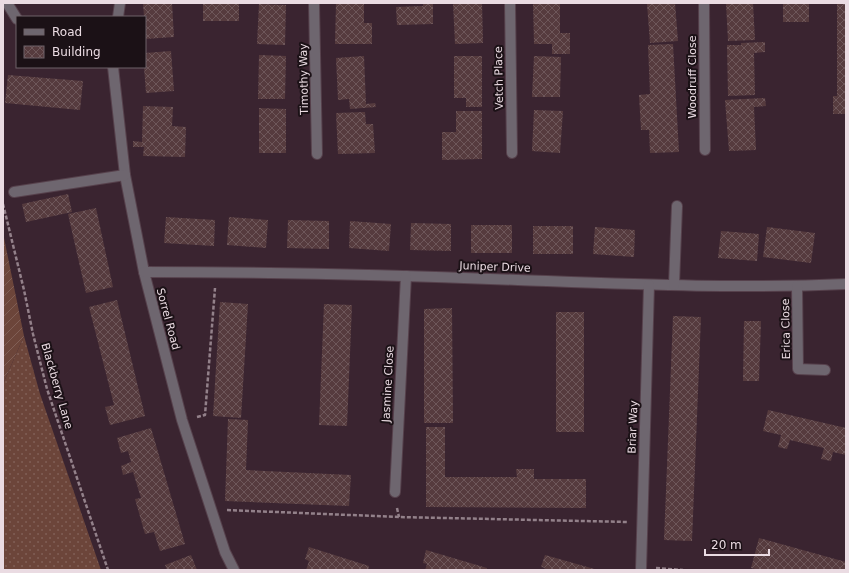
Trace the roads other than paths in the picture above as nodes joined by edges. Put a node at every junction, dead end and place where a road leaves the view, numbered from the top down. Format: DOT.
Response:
graph roads {
  1 [pos="7,3"];
  2 [pos="120,3"];
  3 [pos="314,3"];
  4 [pos="510,3"];
  5 [pos="704,3"];
  6 [pos="118,16"];
  7 [pos="16,17"];
  8 [pos="113,68"];
  9 [pos="705,150"];
  10 [pos="512,153"];
  11 [pos="317,154"];
  12 [pos="125,175"];
  13 [pos="14,192"];
  14 [pos="677,206"];
  15 [pos="144,272"];
  16 [pos="406,276"];
  17 [pos="648,284"];
  18 [pos="846,284"];
  19 [pos="674,285"];
  20 [pos="797,286"];
  21 [pos="825,370"];
  22 [pos="395,492"];
  23 [pos="641,569"];
  24 [pos="234,570"];
  1 -- 7 [label="street"];
  2 -- 6 [label="street"];
  3 -- 11 [label="street, Timothy Way"];
  4 -- 10 [label="street, Vetch Place"];
  5 -- 9 [label="street, Woodruff Close"];
  8 -- 12 [label="street, Sorrel Road"];
  12 -- 13 [label="street"];
  12 -- 15 [label="street, Sorrel Road"];
  14 -- 19 [label="street"];
  15 -- 16 [label="street, Juniper Drive"];
  15 -- 24 [label="street, Sorrel Road"];
  16 -- 17 [label="street, Juniper Drive"];
  16 -- 22 [label="street, Jasmine Close"];
  17 -- 19 [label="street, Juniper Drive"];
  17 -- 23 [label="street, Briar Way"];
  18 -- 20 [label="street, Juniper Drive"];
  19 -- 20 [label="street, Juniper Drive"];
  20 -- 21 [label="street, Erica Close"];
}
